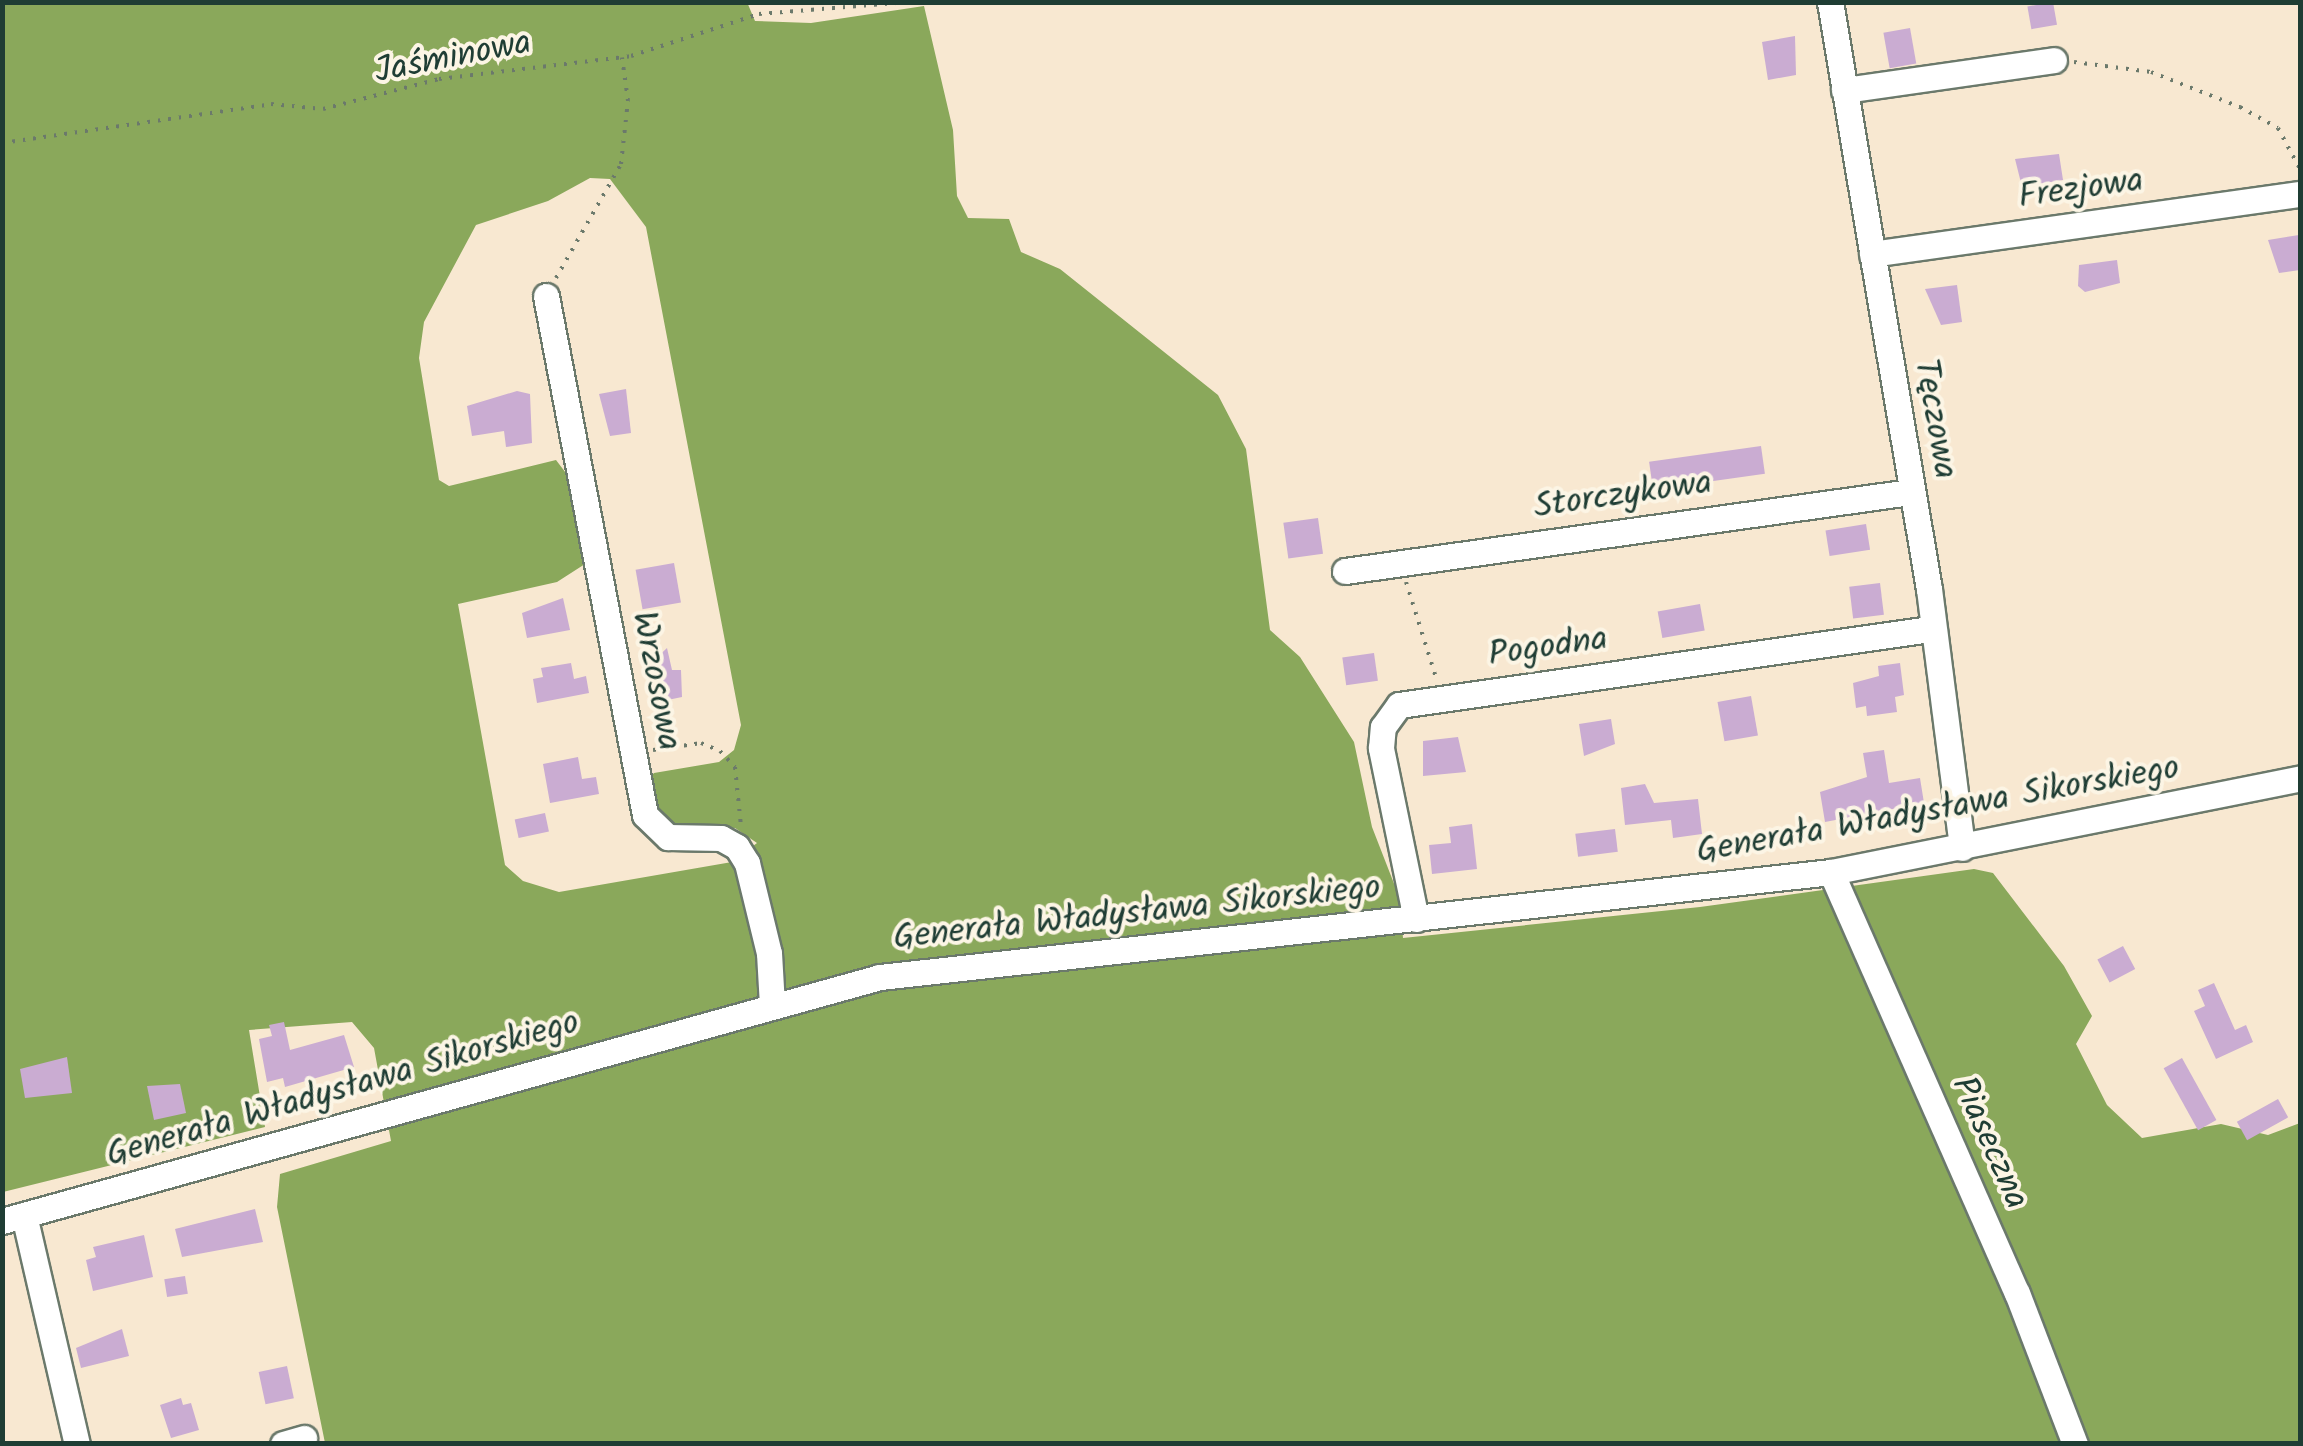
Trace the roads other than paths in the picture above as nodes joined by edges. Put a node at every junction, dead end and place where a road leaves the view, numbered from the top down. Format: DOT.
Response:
graph roads {
  1 [pos="1830,2"];
  2 [pos="2054,60"];
  3 [pos="1844,90"];
  4 [pos="2300,194"];
  5 [pos="1872,254"];
  6 [pos="546,296"];
  7 [pos="1910,492"];
  8 [pos="1346,571"];
  9 [pos="1930,630"];
  10 [pos="2300,778"];
  11 [pos="1962,848"];
  12 [pos="1832,872"];
  13 [pos="1416,920"];
  14 [pos="772,1004"];
  15 [pos="13,1218"];
  16 [pos="77,1444"];
  17 [pos="2075,1444"];
  1 -- 3 [label="street, Tęczowa"];
  2 -- 3 [label="street"];
  3 -- 5 [label="street, Tęczowa"];
  4 -- 5 [label="street, Frezjowa"];
  5 -- 7 [label="street, Tęczowa"];
  6 -- 14 [label="street, Wrzosowa"];
  7 -- 8 [label="street, Storczykowa"];
  7 -- 9 [label="street, Tęczowa"];
  9 -- 11 [label="street, Tęczowa"];
  9 -- 13 [label="street, Pogodna"];
  10 -- 11 [label="street, Generała Władysława Sikorskiego"];
  11 -- 12 [label="street, Generała Władysława Sikorskiego"];
  12 -- 13 [label="street, Generała Władysława Sikorskiego"];
  12 -- 17 [label="street, Piaseczna"];
  13 -- 14 [label="street, Generała Władysława Sikorskiego"];
  14 -- 15 [label="street, Generała Władysława Sikorskiego"];
  15 -- 16 [label="street"];
}
